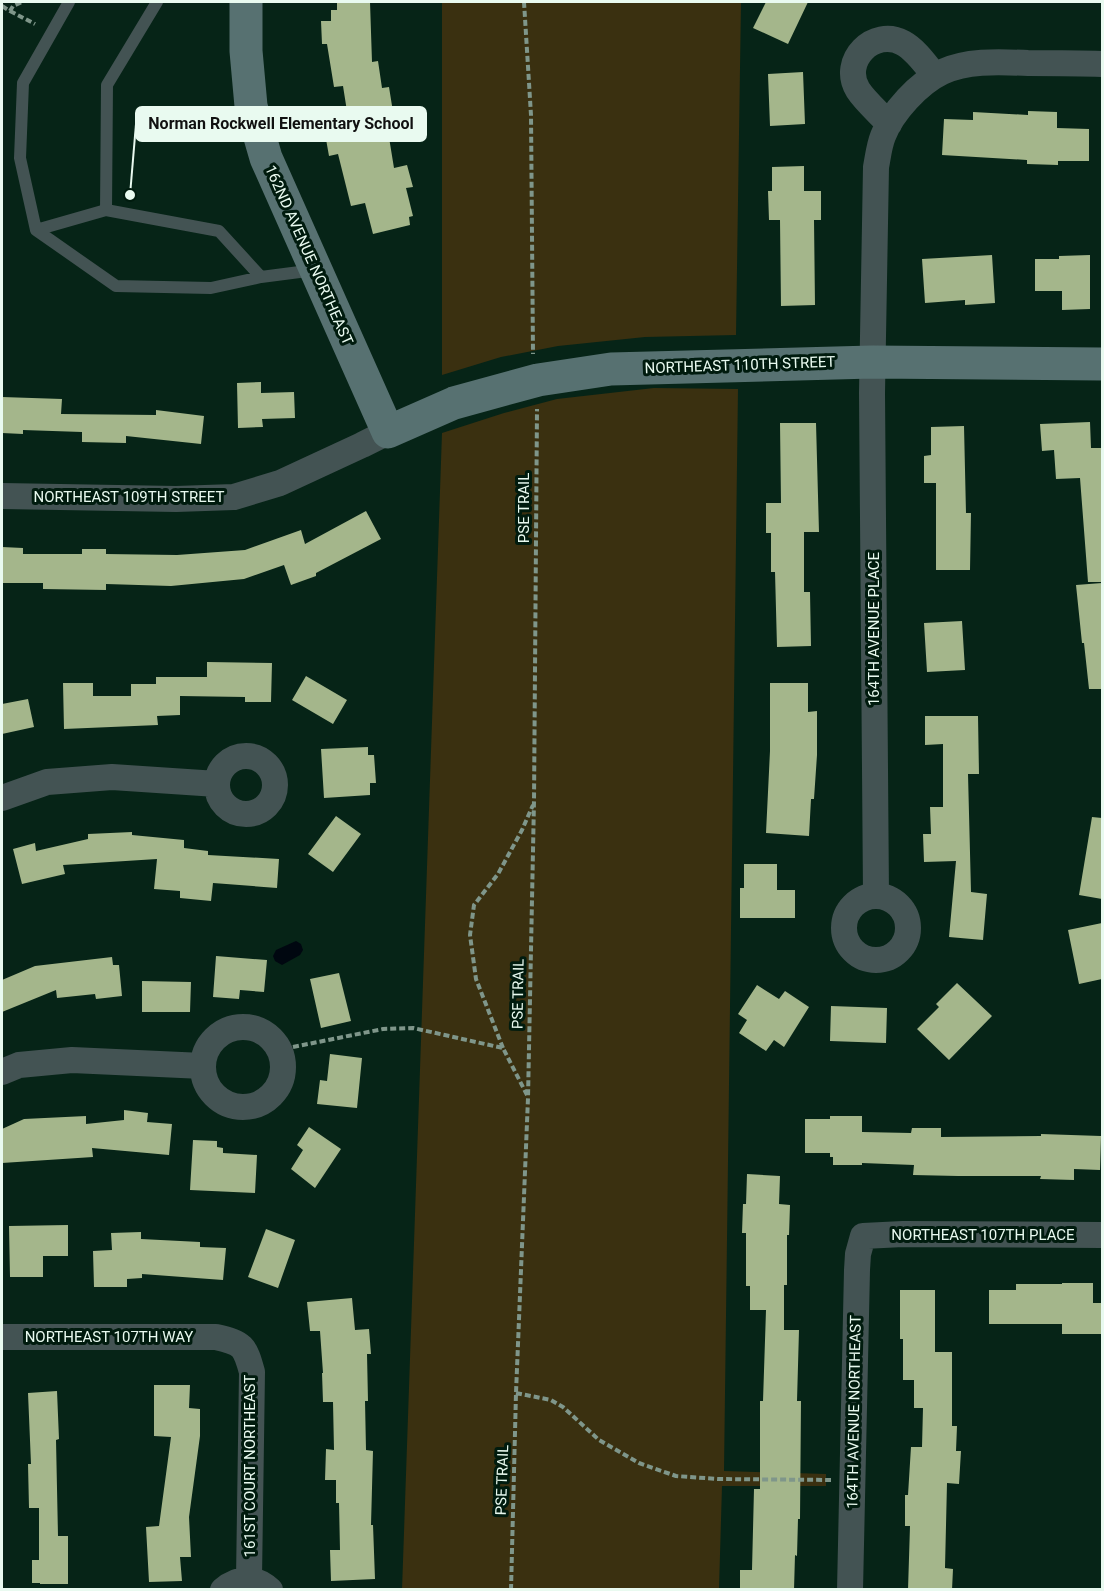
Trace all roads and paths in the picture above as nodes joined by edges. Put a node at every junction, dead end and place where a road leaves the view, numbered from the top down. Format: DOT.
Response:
graph roads {
  1 [pos="22,2"];
  2 [pos="69,2"];
  3 [pos="157,2"];
  4 [pos="246,2"];
  5 [pos="525,2"];
  6 [pos="2,6"];
  7 [pos="10,11"];
  8 [pos="35,24"];
  9 [pos="1102,64"];
  10 [pos="935,76"];
  11 [pos="890,124"];
  12 [pos="106,210"];
  13 [pos="36,230"];
  14 [pos="315,270"];
  15 [pos="261,277"];
  16 [pos="533,361"];
  17 [pos="872,362"];
  18 [pos="1102,364"];
  19 [pos="537,401"];
  20 [pos="388,432"];
  21 [pos="2,496"];
  22 [pos="217,784"];
  23 [pos="2,798"];
  24 [pos="534,801"];
  25 [pos="876,895"];
  26 [pos="293,1047"];
  27 [pos="503,1048"];
  28 [pos="203,1066"];
  29 [pos="2,1072"];
  30 [pos="528,1098"];
  31 [pos="1102,1235"];
  32 [pos="863,1236"];
  33 [pos="2,1337"];
  34 [pos="216,1337"];
  35 [pos="516,1393"];
  36 [pos="831,1480"];
  37 [pos="259,1584"];
  38 [pos="223,1590"];
  39 [pos="511,1590"];
  40 [pos="850,1590"];
  1 -- 7 [label="path"];
  2 -- 13 [label="lane"];
  3 -- 12 [label="lane"];
  4 -- 14 [label="street, 162ND AVENUE NORTHEAST"];
  5 -- 16 [label="path"];
  6 -- 7 [label="path"];
  7 -- 8 [label="path"];
  9 -- 10 [label="street"];
  10 -- 11 [label="street"];
  10 -- 11 [label="street"];
  11 -- 17 [label="street"];
  12 -- 13 [label="lane"];
  12 -- 15 [label="lane"];
  13 -- 15 [label="lane"];
  14 -- 15 [label="lane"];
  14 -- 20 [label="street, 162ND AVENUE NORTHEAST"];
  17 -- 18 [label="street, NORTHEAST 110TH STREET"];
  17 -- 20 [label="street, NORTHEAST 110TH STREET"];
  17 -- 25 [label="street, 164TH AVENUE PLACE"];
  19 -- 24 [label="path, PSE TRAIL"];
  20 -- 21 [label="street, NORTHEAST 109TH STREET"];
  22 -- 23 [label="street"];
  24 -- 27 [label="path"];
  24 -- 30 [label="path, PSE TRAIL"];
  26 -- 27 [label="path"];
  27 -- 30 [label="path"];
  28 -- 29 [label="street"];
  30 -- 35 [label="path, PSE TRAIL"];
  31 -- 32 [label="street, NORTHEAST 107TH PLACE"];
  32 -- 40 [label="street, 164TH AVENUE NORTHEAST"];
  33 -- 34 [label="street, NORTHEAST 107TH WAY"];
  34 -- 37 [label="street, 161ST COURT NORTHEAST"];
  35 -- 36 [label="path"];
  35 -- 39 [label="path, PSE TRAIL"];
  37 -- 38 [label="street, 161ST COURT NORTHEAST"];
}
